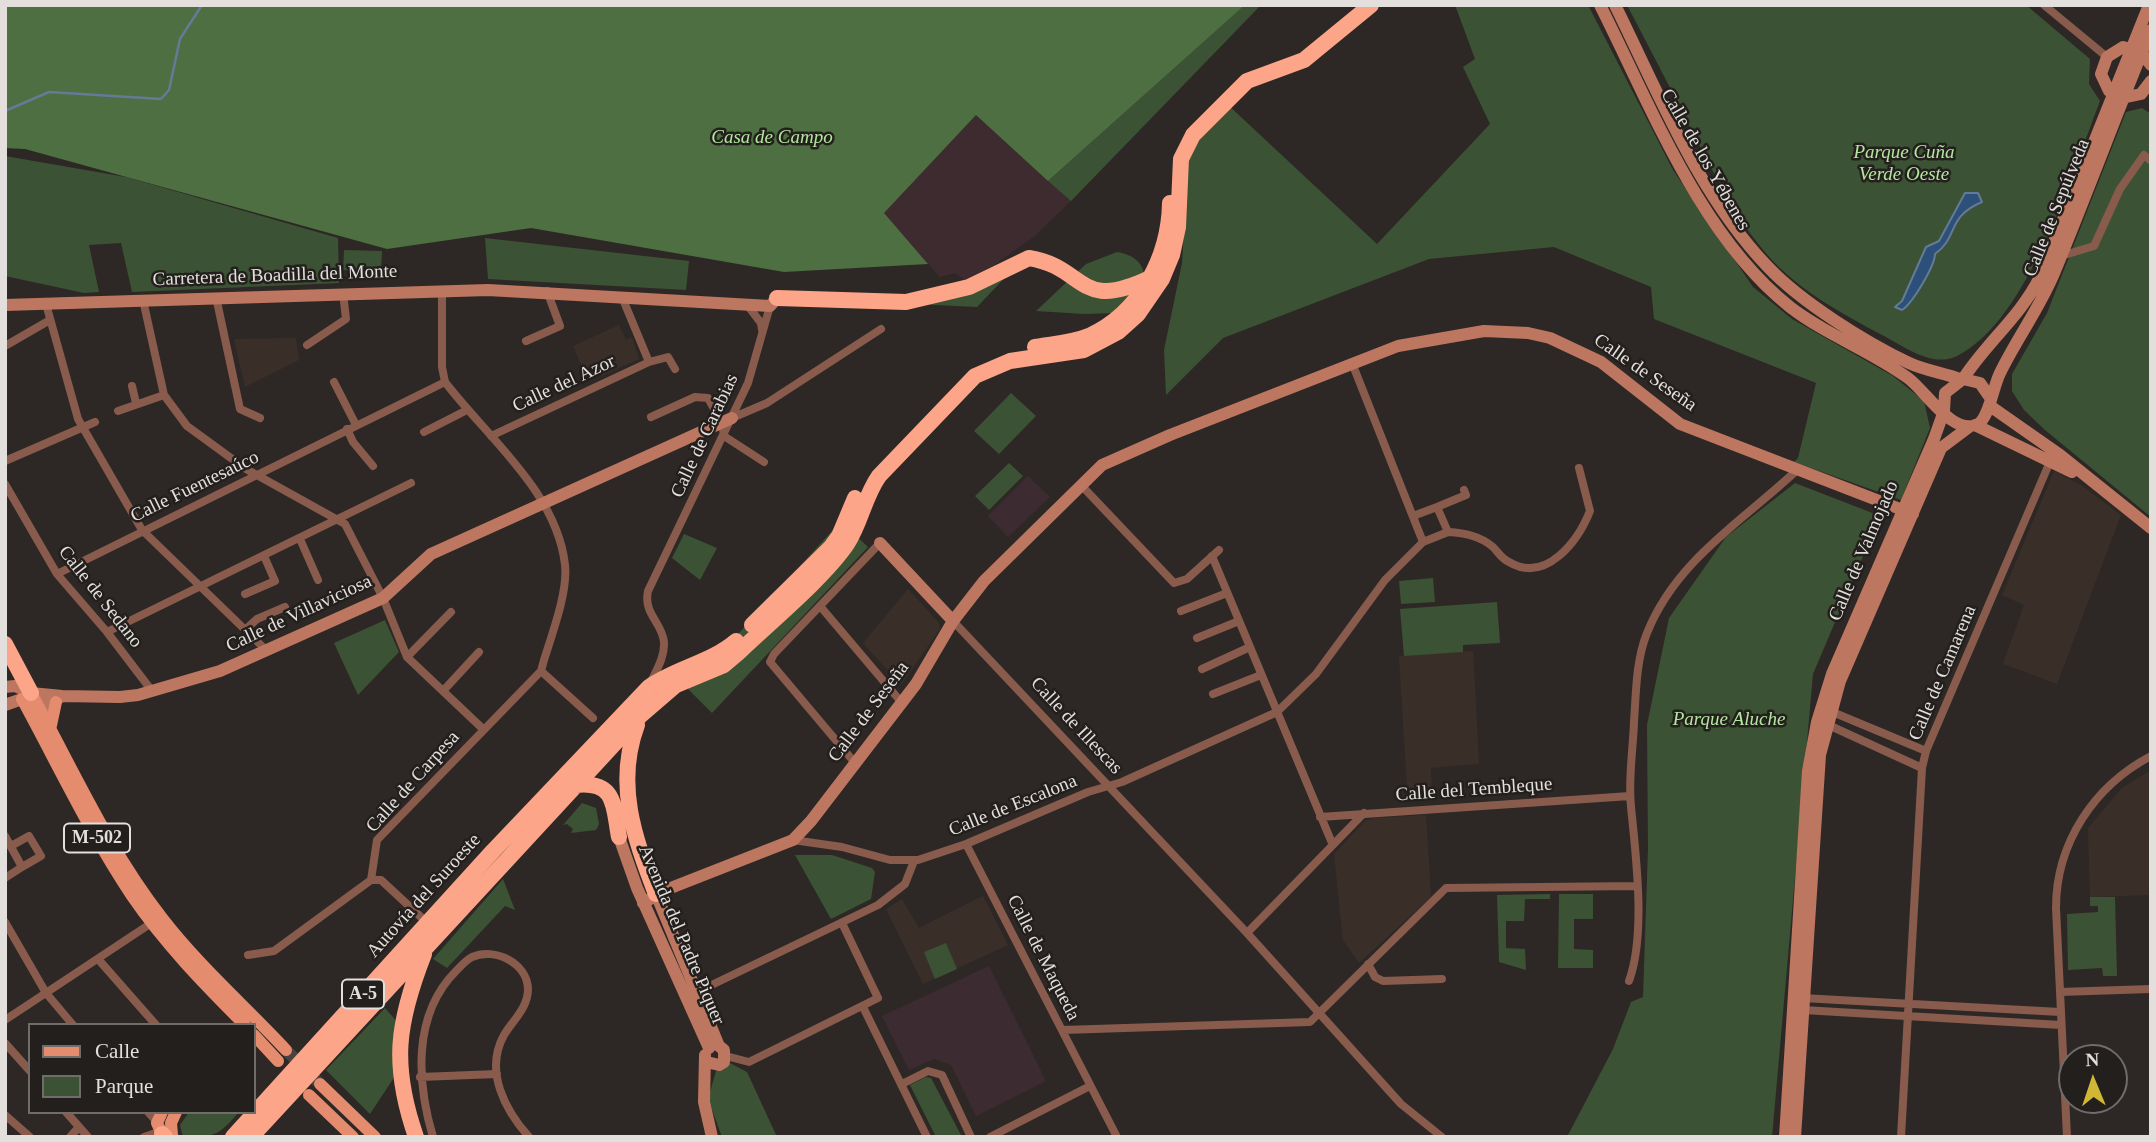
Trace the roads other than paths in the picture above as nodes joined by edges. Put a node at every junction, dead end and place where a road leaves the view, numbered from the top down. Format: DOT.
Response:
graph roads {
  1 [pos="1355,5"];
  2 [pos="1371,5"];
  3 [pos="1600,5"];
  4 [pos="1615,5"];
  5 [pos="2150,5"];
  6 [pos="2049,7"];
  7 [pos="2151,30"];
  8 [pos="2137,50"];
  9 [pos="2106,57"];
  10 [pos="2151,65"];
  11 [pos="2150,86"];
  12 [pos="2117,96"];
  13 [pos="2151,161"];
  14 [pos="2061,256"];
  15 [pos="1150,278"];
  16 [pos="442,290"];
  17 [pos="547,292"];
  18 [pos="343,293"];
  19 [pos="622,296"];
  20 [pos="216,297"];
  21 [pos="143,300"];
  22 [pos="774,302"];
  23 [pos="46,304"];
  24 [pos="742,304"];
  25 [pos="5,305"];
  26 [pos="50,320"];
  27 [pos="881,329"];
  28 [pos="763,337"];
  29 [pos="526,341"];
  30 [pos="307,345"];
  31 [pos="5,346"];
  32 [pos="649,362"];
  33 [pos="1352,363"];
  34 [pos="675,369"];
  35 [pos="1965,379"];
  36 [pos="334,382"];
  37 [pos="445,382"];
  38 [pos="132,386"];
  39 [pos="164,395"];
  40 [pos="1990,401"];
  41 [pos="136,403"];
  42 [pos="467,410"];
  43 [pos="118,411"];
  44 [pos="1944,411"];
  45 [pos="651,416"];
  46 [pos="260,418"];
  47 [pos="94,422"];
  48 [pos="726,426"];
  49 [pos="1972,426"];
  50 [pos="83,427"];
  51 [pos="351,427"];
  52 [pos="424,432"];
  53 [pos="491,436"];
  54 [pos="2053,456"];
  55 [pos="5,461"];
  56 [pos="764,462"];
  57 [pos="373,466"];
  58 [pos="1579,468"];
  59 [pos="1797,470"];
  60 [pos="260,474"];
  61 [pos="411,483"];
  62 [pos="5,484"];
  63 [pos="1081,485"];
  64 [pos="1464,490"];
  65 [pos="543,504"];
  66 [pos="1437,507"];
  67 [pos="1908,512"];
  68 [pos="1413,516"];
  69 [pos="338,520"];
  70 [pos="2151,528"];
  71 [pos="142,530"];
  72 [pos="1448,532"];
  73 [pos="300,539"];
  74 [pos="1423,542"];
  75 [pos="880,543"];
  76 [pos="264,556"];
  77 [pos="57,574"];
  78 [pos="318,580"];
  79 [pos="202,586"];
  80 [pos="1227,593"];
  81 [pos="245,594"];
  82 [pos="383,598"];
  83 [pos="820,606"];
  84 [pos="285,607"];
  85 [pos="1181,611"];
  86 [pos="451,612"];
  87 [pos="953,621"];
  88 [pos="1239,621"];
  89 [pos="246,630"];
  90 [pos="107,632"];
  91 [pos="1197,638"];
  92 [pos="5,644"];
  93 [pos="1250,647"];
  94 [pos="266,650"];
  95 [pos="479,652"];
  96 [pos="407,657"];
  97 [pos="5,667"];
  98 [pos="1202,669"];
  99 [pos="541,671"];
  100 [pos="1261,675"];
  101 [pos="152,691"];
  102 [pos="443,691"];
  103 [pos="655,692"];
  104 [pos="22,694"];
  105 [pos="1213,694"];
  106 [pos="59,699"];
  107 [pos="902,703"];
  108 [pos="5,705"];
  109 [pos="1825,709"];
  110 [pos="1277,712"];
  111 [pos="640,716"];
  112 [pos="593,718"];
  113 [pos="1827,726"];
  114 [pos="483,729"];
  115 [pos="50,730"];
  116 [pos="1926,751"];
  117 [pos="2151,756"];
  118 [pos="855,763"];
  119 [pos="1922,768"];
  120 [pos="576,785"];
  121 [pos="1106,786"];
  122 [pos="1630,796"];
  123 [pos="1364,813"];
  124 [pos="623,817"];
  125 [pos="1320,817"];
  126 [pos="5,836"];
  127 [pos="620,838"];
  128 [pos="793,839"];
  129 [pos="1332,843"];
  130 [pos="966,844"];
  131 [pos="11,846"];
  132 [pos="915,861"];
  133 [pos="22,867"];
  134 [pos="5,878"];
  135 [pos="371,880"];
  136 [pos="1637,886"];
  137 [pos="649,898"];
  138 [pos="422,918"];
  139 [pos="5,922"];
  140 [pos="153,922"];
  141 [pos="842,923"];
  142 [pos="1247,933"];
  143 [pos="428,945"];
  144 [pos="248,955"];
  145 [pos="97,959"];
  146 [pos="1368,964"];
  147 [pos="1442,979"];
  148 [pos="1629,981"];
  149 [pos="2151,989"];
  150 [pos="697,992"];
  151 [pos="2060,992"];
  152 [pos="46,993"];
  153 [pos="1800,1004"];
  154 [pos="1908,1004"];
  155 [pos="863,1007"];
  156 [pos="2060,1012"];
  157 [pos="1318,1013"];
  158 [pos="1908,1016"];
  159 [pos="5,1020"];
  160 [pos="241,1020"];
  161 [pos="71,1023"];
  162 [pos="154,1023"];
  163 [pos="2061,1025"];
  164 [pos="1063,1030"];
  165 [pos="256,1033"];
  166 [pos="5,1043"];
  167 [pos="260,1046"];
  168 [pos="718,1050"];
  169 [pos="707,1062"];
  170 [pos="28,1069"];
  171 [pos="497,1074"];
  172 [pos="420,1077"];
  173 [pos="320,1084"];
  174 [pos="902,1084"];
  175 [pos="1090,1086"];
  176 [pos="309,1095"];
  177 [pos="256,1112"];
  178 [pos="68,1114"];
  179 [pos="150,1114"];
  180 [pos="254,1114"];
  181 [pos="5,1115"];
  182 [pos="79,1127"];
  183 [pos="165,1127"];
  184 [pos="30,1137"];
  185 [pos="71,1137"];
  186 [pos="88,1137"];
  187 [pos="143,1137"];
  188 [pos="233,1137"];
  189 [pos="251,1137"];
  190 [pos="353,1137"];
  191 [pos="375,1137"];
  192 [pos="415,1137"];
  193 [pos="433,1137"];
  194 [pos="529,1137"];
  195 [pos="712,1137"];
  196 [pos="927,1137"];
  197 [pos="971,1137"];
  198 [pos="990,1137"];
  199 [pos="1117,1137"];
  200 [pos="1442,1137"];
  201 [pos="1785,1137"];
  202 [pos="1795,1137"];
  203 [pos="1902,1137"];
  204 [pos="2067,1137"];
  1 -- 15 [label="highway"];
  2 -- 103 [label="highway"];
  3 -- 44 [label="street, Calle de los Yébenes"];
  4 -- 35 [label="street, Calle de los Yébenes"];
  5 -- 8 [label="street, Calle de Sepúlveda"];
  6 -- 9 [label="street"];
  7 -- 8 [label="street, Calle de Sepúlveda"];
  8 -- 9 [label="street"];
  8 -- 10 [label="street"];
  8 -- 12 [label="street, Calle de Sepúlveda"];
  9 -- 12 [label="street"];
  11 -- 12 [label="street"];
  12 -- 14 [label="street, Calle de Sepúlveda"];
  12 -- 35 [label="street, Calle de Sepúlveda"];
  13 -- 14 [label="street"];
  14 -- 40 [label="street, Calle de Sepúlveda"];
  15 -- 22 [label="highway"];
  15 -- 103 [label="highway"];
  16 -- 17 [label="street, Carretera de Boadilla del Monte"];
  16 -- 18 [label="street, Carretera de Boadilla del Monte"];
  16 -- 37 [label="street"];
  17 -- 19 [label="street, Carretera de Boadilla del Monte"];
  17 -- 29 [label="street"];
  18 -- 20 [label="street, Carretera de Boadilla del Monte"];
  18 -- 30 [label="street"];
  19 -- 24 [label="street, Carretera de Boadilla del Monte"];
  19 -- 32 [label="street"];
  20 -- 21 [label="street, Carretera de Boadilla del Monte"];
  20 -- 46 [label="street"];
  21 -- 23 [label="street, Carretera de Boadilla del Monte"];
  21 -- 39 [label="street"];
  22 -- 24 [label="street, Carretera de Boadilla del Monte"];
  22 -- 28 [label="street, Calle de Carabias"];
  23 -- 25 [label="street, Carretera de Boadilla del Monte"];
  23 -- 26 [label="street"];
  24 -- 28 [label="street"];
  26 -- 31 [label="street"];
  26 -- 50 [label="street"];
  27 -- 48 [label="street, Calle de Villaviciosa"];
  28 -- 48 [label="street, Calle de Carabias"];
  32 -- 34 [label="street"];
  32 -- 53 [label="street, Calle del Azor"];
  33 -- 59 [label="street, Calle de Seseña"];
  33 -- 63 [label="street, Calle de Seseña"];
  33 -- 68 [label="street"];
  35 -- 40 [label="street"];
  35 -- 44 [label="street"];
  36 -- 51 [label="street"];
  37 -- 42 [label="street"];
  37 -- 51 [label="street, Calle Fuentesaúco"];
  38 -- 41 [label="street"];
  39 -- 41 [label="street"];
  39 -- 60 [label="street"];
  40 -- 49 [label="street"];
  40 -- 54 [label="street, Calle de los Yébenes"];
  41 -- 43 [label="street"];
  42 -- 52 [label="street"];
  42 -- 53 [label="street"];
  44 -- 49 [label="street, Calle de los Yébenes"];
  44 -- 67 [label="street, Calle de Valmojado"];
  45 -- 48 [label="street"];
  47 -- 50 [label="street"];
  48 -- 56 [label="street"];
  48 -- 65 [label="street, Calle de Villaviciosa"];
  48 -- 103 [label="street, Calle de Carabias"];
  49 -- 54 [label="street, Calle de los Yébenes"];
  49 -- 67 [label="street, Calle de Valmojado"];
  50 -- 55 [label="street"];
  50 -- 71 [label="street"];
  51 -- 57 [label="street"];
  51 -- 60 [label="street, Calle Fuentesaúco"];
  53 -- 65 [label="street"];
  54 -- 70 [label="street, Calle de los Yébenes"];
  54 -- 116 [label="street, Calle de Camarena"];
  58 -- 72 [label="street"];
  59 -- 67 [label="street, Calle de Seseña"];
  59 -- 122 [label="street"];
  60 -- 69 [label="street"];
  60 -- 71 [label="street, Calle Fuentesaúco"];
  61 -- 69 [label="street"];
  62 -- 77 [label="street, Calle de Sedano"];
  63 -- 80 [label="street"];
  63 -- 87 [label="street, Calle de Seseña"];
  64 -- 66 [label="street"];
  65 -- 82 [label="street, Calle de Villaviciosa"];
  65 -- 99 [label="street"];
  66 -- 68 [label="street"];
  66 -- 72 [label="street"];
  67 -- 109 [label="street, Calle de Valmojado"];
  68 -- 74 [label="street"];
  69 -- 73 [label="street"];
  69 -- 82 [label="street"];
  71 -- 77 [label="street, Calle Fuentesaúco"];
  71 -- 79 [label="street"];
  72 -- 74 [label="street, Calle de Escalona"];
  73 -- 76 [label="street"];
  73 -- 78 [label="street"];
  74 -- 110 [label="street, Calle de Escalona"];
  75 -- 83 [label="street"];
  75 -- 87 [label="street, Calle de Illescas"];
  76 -- 79 [label="street"];
  76 -- 81 [label="street"];
  77 -- 90 [label="street, Calle de Sedano"];
  79 -- 89 [label="street"];
  79 -- 90 [label="street"];
  80 -- 85 [label="street"];
  80 -- 88 [label="street"];
  82 -- 94 [label="street, Calle de Villaviciosa"];
  82 -- 96 [label="street"];
  83 -- 107 [label="street"];
  83 -- 118 [label="street"];
  84 -- 89 [label="street"];
  86 -- 96 [label="street"];
  87 -- 107 [label="street, Calle de Seseña"];
  87 -- 121 [label="street, Calle de Illescas"];
  88 -- 91 [label="street"];
  88 -- 93 [label="street"];
  89 -- 94 [label="street"];
  90 -- 101 [label="street, Calle de Sedano"];
  92 -- 104 [label="highway, M-502"];
  93 -- 98 [label="street"];
  93 -- 100 [label="street"];
  94 -- 101 [label="street, Calle de Villaviciosa"];
  95 -- 102 [label="street"];
  96 -- 102 [label="street"];
  97 -- 104 [label="highway, M-502"];
  99 -- 112 [label="street"];
  99 -- 114 [label="street, Calle de Carpesa"];
  100 -- 105 [label="street"];
  100 -- 110 [label="street"];
  101 -- 106 [label="street, Calle de Villaviciosa"];
  102 -- 114 [label="street"];
  103 -- 111 [label="highway, Autovía del Suroeste / A-5"];
  103 -- 177 [label="highway, Autovía del Suroeste / A-5"];
  104 -- 106 [label="street, Calle de Villaviciosa"];
  104 -- 108 [label="street"];
  104 -- 115 [label="main road, M-502"];
  104 -- 140 [label="main road, M-502"];
  106 -- 115 [label="main road"];
  107 -- 118 [label="street, Calle de Seseña"];
  109 -- 113 [label="street, Calle de Valmojado"];
  109 -- 116 [label="street"];
  109 -- 153 [label="street, Calle de Valmojado"];
  110 -- 121 [label="street, Calle de Escalona"];
  110 -- 125 [label="street"];
  111 -- 120 [label="highway, Autovía del Suroeste / A-5"];
  111 -- 124 [label="highway"];
  113 -- 119 [label="street"];
  113 -- 153 [label="street, Calle de Valmojado"];
  114 -- 135 [label="street, Calle de Carpesa"];
  115 -- 160 [label="main road, M-502"];
  116 -- 119 [label="street, Calle de Camarena"];
  117 -- 151 [label="street"];
  118 -- 128 [label="street, Calle de Seseña"];
  119 -- 154 [label="street, Calle de Camarena"];
  120 -- 124 [label="highway"];
  120 -- 143 [label="highway, Autovía del Suroeste / A-5"];
  121 -- 130 [label="street, Calle de Escalona"];
  121 -- 142 [label="street, Calle de Illescas"];
  122 -- 123 [label="street, Calle del Tembleque"];
  122 -- 136 [label="street"];
  123 -- 125 [label="street, Calle del Tembleque"];
  123 -- 129 [label="street"];
  124 -- 127 [label="highway"];
  124 -- 137 [label="highway"];
  125 -- 129 [label="street"];
  126 -- 131 [label="street"];
  127 -- 137 [label="street, Avenida del Padre Piquer"];
  128 -- 132 [label="street, Calle de Escalona"];
  128 -- 137 [label="street, Calle de Seseña"];
  129 -- 142 [label="street"];
  130 -- 132 [label="street, Calle de Escalona"];
  130 -- 164 [label="street, Calle de Maqueda"];
  131 -- 133 [label="street"];
  131 -- 133 [label="street"];
  132 -- 141 [label="street"];
  133 -- 134 [label="street"];
  135 -- 138 [label="street"];
  135 -- 144 [label="street"];
  136 -- 146 [label="street"];
  136 -- 148 [label="street"];
  137 -- 150 [label="street, Avenida del Padre Piquer"];
  137 -- 168 [label="street, Avenida del Padre Piquer"];
  139 -- 152 [label="street"];
  140 -- 145 [label="street"];
  140 -- 160 [label="main road, M-502"];
  141 -- 150 [label="street"];
  141 -- 155 [label="street"];
  142 -- 157 [label="street, Calle de Illescas"];
  143 -- 189 [label="highway, Autovía del Suroeste / A-5"];
  143 -- 192 [label="highway"];
  145 -- 152 [label="street"];
  145 -- 162 [label="street"];
  146 -- 147 [label="street"];
  146 -- 157 [label="street"];
  149 -- 151 [label="street"];
  150 -- 168 [label="street, Avenida del Padre Piquer"];
  151 -- 156 [label="street"];
  152 -- 159 [label="street"];
  152 -- 161 [label="street"];
  153 -- 154 [label="street"];
  153 -- 158 [label="street"];
  153 -- 201 [label="street, Calle de Valmojado"];
  153 -- 202 [label="street, Calle de Valmojado"];
  154 -- 156 [label="street"];
  154 -- 158 [label="street, Calle de Camarena"];
  155 -- 168 [label="street"];
  155 -- 174 [label="street"];
  156 -- 163 [label="street"];
  157 -- 164 [label="street"];
  157 -- 200 [label="street, Calle de Illescas"];
  158 -- 163 [label="street"];
  158 -- 203 [label="street"];
  163 -- 204 [label="street"];
  164 -- 175 [label="street, Calle de Maqueda"];
  165 -- 167 [label="main road"];
  166 -- 170 [label="street"];
  168 -- 169 [label="street"];
  168 -- 169 [label="street"];
  169 -- 195 [label="street"];
  171 -- 172 [label="street"];
  171 -- 172 [label="street"];
  171 -- 194 [label="street"];
  172 -- 193 [label="street"];
  173 -- 191 [label="main road"];
  174 -- 196 [label="street"];
  174 -- 197 [label="street"];
  175 -- 198 [label="street"];
  175 -- 199 [label="street, Calle de Maqueda"];
  176 -- 190 [label="main road"];
  178 -- 182 [label="street"];
  179 -- 183 [label="street"];
  180 -- 188 [label="highway, Autovía del Suroeste / A-5"];
  181 -- 184 [label="street"];
  182 -- 185 [label="street"];
  182 -- 186 [label="street"];
  183 -- 187 [label="street"];
  183 -- 187 [label="street"];
}
